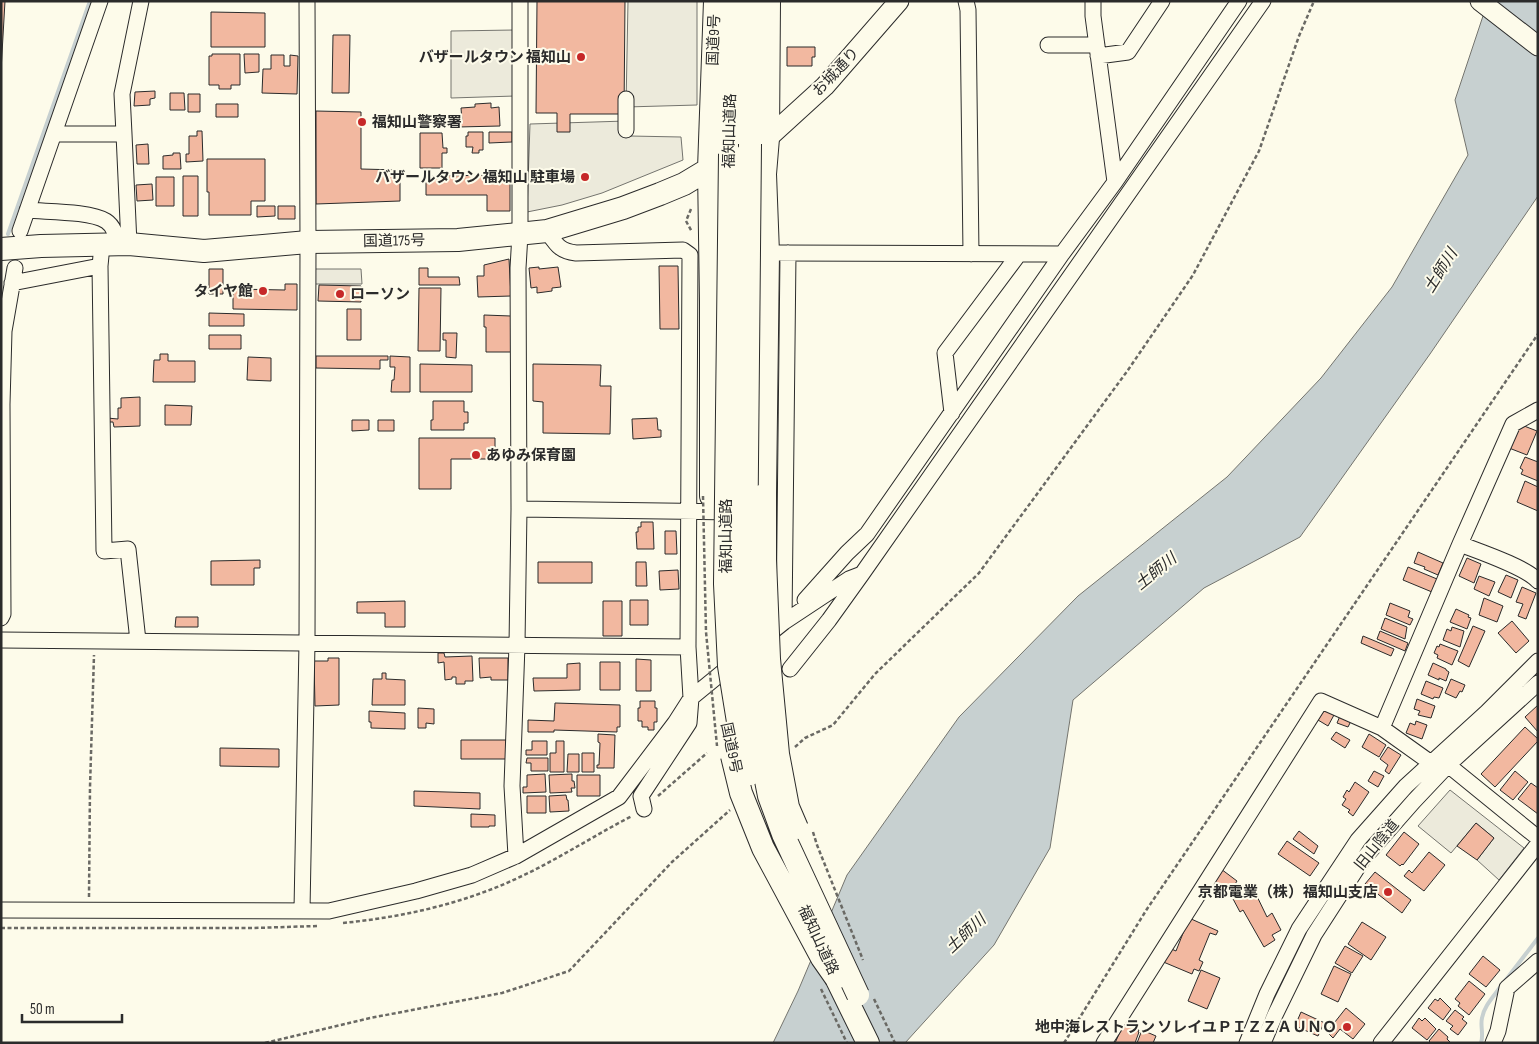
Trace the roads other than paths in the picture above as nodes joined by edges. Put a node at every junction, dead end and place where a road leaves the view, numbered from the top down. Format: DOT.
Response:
graph roads {
  1 [pos="100,1"];
  2 [pos="141,1"];
  3 [pos="307,1"];
  4 [pos="520,1"];
  5 [pos="715,1"];
  6 [pos="732,1"];
  7 [pos="751,1"];
  8 [pos="769,1"];
  9 [pos="899,1"];
  10 [pos="966,1"];
  11 [pos="1093,1"];
  12 [pos="1162,1"];
  13 [pos="1239,1"];
  14 [pos="1263,1"];
  15 [pos="1480,1"];
  16 [pos="1048,46"];
  17 [pos="1538,46"];
  18 [pos="1097,51"];
  19 [pos="626,99"];
  20 [pos="626,130"];
  21 [pos="55,134"];
  22 [pos="124,134"];
  23 [pos="768,138"];
  24 [pos="709,168"];
  25 [pos="1115,182"];
  26 [pos="27,210"];
  27 [pos="20,231"];
  28 [pos="547,231"];
  29 [pos="520,234"];
  30 [pos="308,242"];
  31 [pos="1,249"];
  32 [pos="112,250"];
  33 [pos="778,253"];
  34 [pos="971,254"];
  35 [pos="1018,254"];
  36 [pos="1062,254"];
  37 [pos="15,268"];
  38 [pos="12,283"];
  39 [pos="1538,410"];
  40 [pos="952,413"];
  41 [pos="519,509"];
  42 [pos="688,512"];
  43 [pos="785,512"];
  44 [pos="1460,544"];
  45 [pos="862,574"];
  46 [pos="1537,575"];
  47 [pos="1,618"];
  48 [pos="784,622"];
  49 [pos="1,640"];
  50 [pos="138,641"];
  51 [pos="307,643"];
  52 [pos="517,645"];
  53 [pos="688,647"];
  54 [pos="1538,662"];
  55 [pos="790,669"];
  56 [pos="1538,682"];
  57 [pos="691,698"];
  58 [pos="1382,728"];
  59 [pos="1431,763"];
  60 [pos="1448,765"];
  61 [pos="644,809"];
  62 [pos="1538,838"];
  63 [pos="1538,844"];
  64 [pos="516,856"];
  65 [pos="1,910"];
  66 [pos="302,910"];
  67 [pos="1538,961"];
  68 [pos="836,978"];
  69 [pos="866,997"];
  70 [pos="868,1043"];
  71 [pos="880,1043"];
  72 [pos="1104,1043"];
  73 [pos="1247,1043"];
  74 [pos="1263,1043"];
  75 [pos="1381,1043"];
  76 [pos="1493,1043"];
  1 -- 21 [label="street"];
  2 -- 22 [label="street"];
  3 -- 30 [label="street"];
  4 -- 29 [label="street"];
  5 -- 24 [label="highway, 国道9号"];
  6 -- 68 [label="highway, 福知山道路, bridge"];
  7 -- 69 [label="highway, 福知山道路, bridge"];
  8 -- 23 [label="highway"];
  9 -- 23 [label="main road, お城通り"];
  10 -- 34 [label="street"];
  11 -- 18 [label="street"];
  12 -- 18 [label="street"];
  13 -- 25 [label="street"];
  14 -- 45 [label="street"];
  15 -- 17 [label="main road"];
  16 -- 18 [label="street"];
  18 -- 25 [label="street"];
  19 -- 20 [label="street"];
  21 -- 22 [label="street"];
  21 -- 26 [label="street"];
  22 -- 32 [label="street"];
  23 -- 24 [label="highway, 国道175号"];
  23 -- 33 [label="highway"];
  24 -- 28 [label="highway, 国道175号"];
  24 -- 68 [label="highway, 国道9号, bridge"];
  25 -- 36 [label="street"];
  26 -- 27 [label="street"];
  26 -- 32 [label="street"];
  28 -- 29 [label="highway, 国道175号"];
  28 -- 42 [label="street"];
  29 -- 30 [label="highway, 国道175号"];
  29 -- 41 [label="street"];
  30 -- 32 [label="highway, 国道175号"];
  30 -- 51 [label="street"];
  31 -- 32 [label="highway, 国道175号"];
  32 -- 38 [label="street"];
  32 -- 50 [label="street"];
  33 -- 34 [label="street"];
  33 -- 43 [label="street"];
  33 -- 69 [label="highway, bridge"];
  34 -- 35 [label="street"];
  35 -- 36 [label="street"];
  35 -- 40 [label="street"];
  36 -- 40 [label="street"];
  37 -- 38 [label="street"];
  38 -- 47 [label="street"];
  39 -- 44 [label="street"];
  40 -- 48 [label="street"];
  41 -- 42 [label="street"];
  41 -- 52 [label="street"];
  42 -- 43 [label="street"];
  42 -- 53 [label="street"];
  43 -- 48 [label="street"];
  44 -- 46 [label="street"];
  44 -- 58 [label="street"];
  45 -- 48 [label="street"];
  45 -- 55 [label="street"];
  48 -- 57 [label="street"];
  49 -- 50 [label="street"];
  50 -- 51 [label="street"];
  51 -- 52 [label="street"];
  51 -- 66 [label="street"];
  52 -- 53 [label="street"];
  52 -- 64 [label="street"];
  53 -- 57 [label="street"];
  54 -- 59 [label="street"];
  56 -- 60 [label="street, 旧山陰道"];
  57 -- 61 [label="street"];
  57 -- 64 [label="street"];
  58 -- 59 [label="street"];
  58 -- 72 [label="street"];
  59 -- 60 [label="street"];
  59 -- 73 [label="street"];
  60 -- 62 [label="street"];
  60 -- 74 [label="street, 旧山陰道"];
  63 -- 75 [label="street"];
  64 -- 66 [label="street"];
  65 -- 66 [label="street"];
  67 -- 76 [label="street"];
  68 -- 70 [label="highway, 福知山道路"];
  69 -- 71 [label="highway, 福知山道路"];
}
